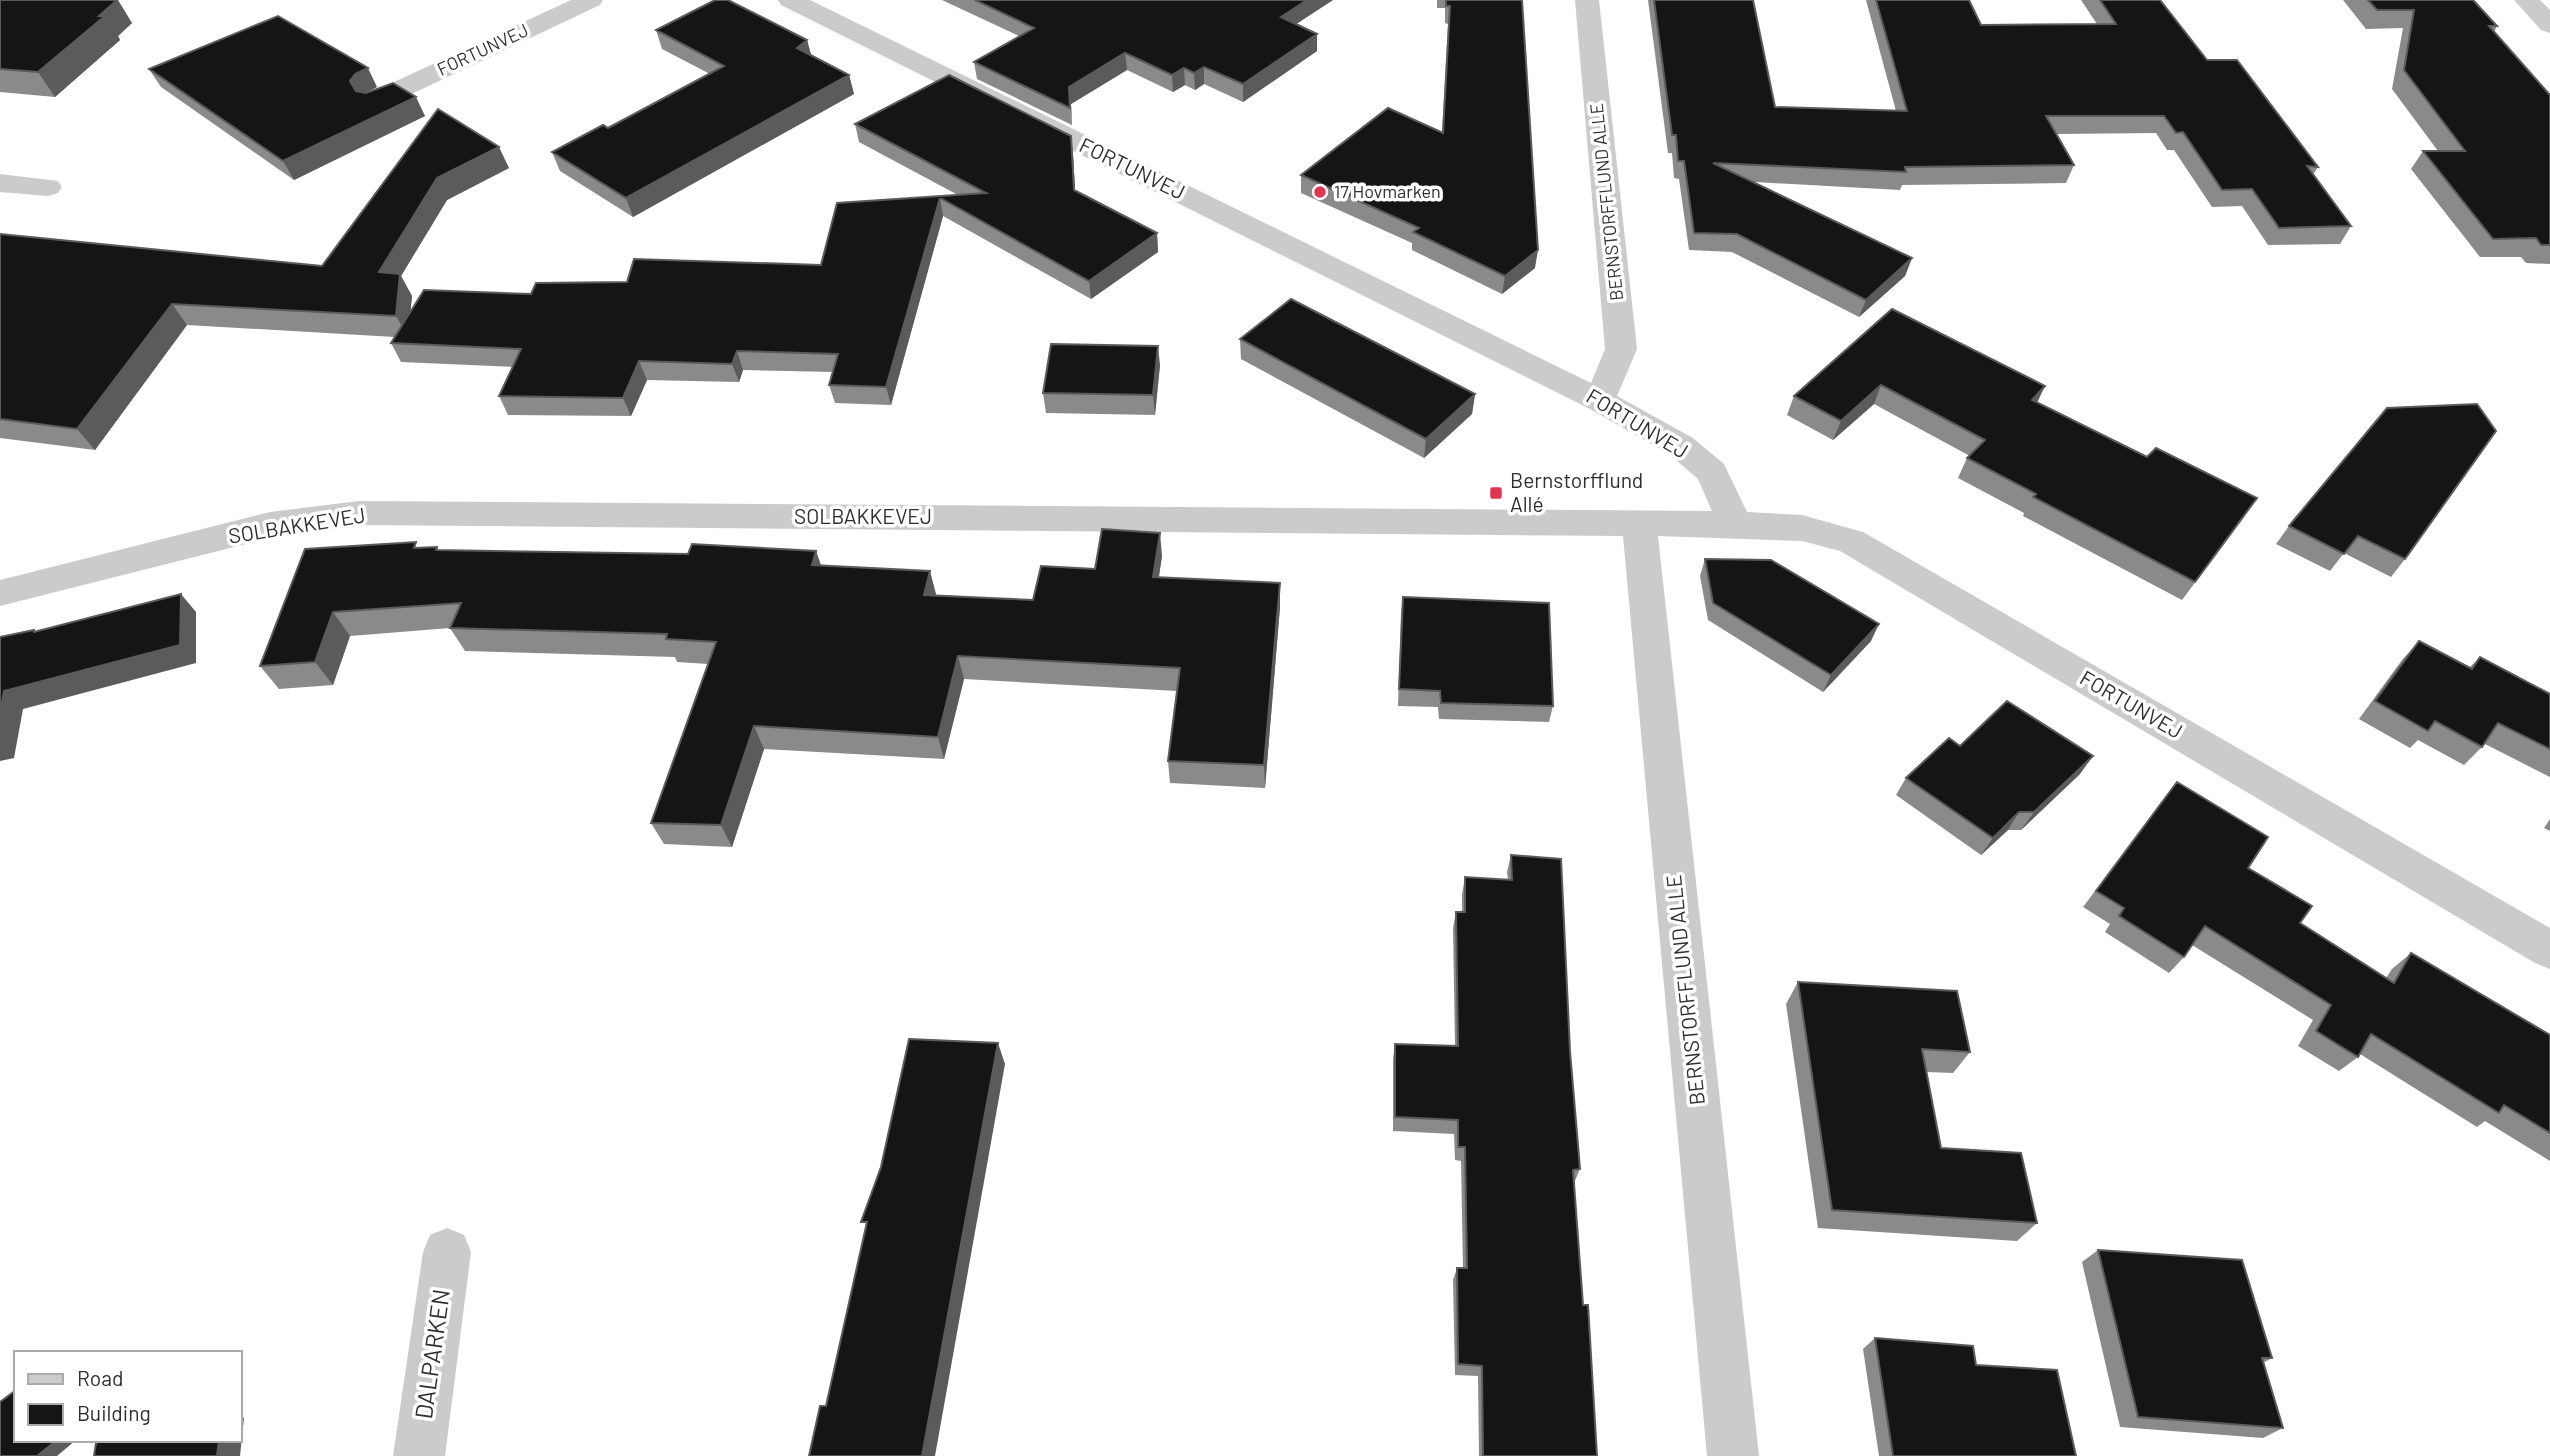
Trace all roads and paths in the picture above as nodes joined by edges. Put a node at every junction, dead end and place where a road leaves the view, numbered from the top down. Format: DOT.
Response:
graph roads {
  1 [pos="591,0"];
  2 [pos="1587,0"];
  3 [pos="2526,0"];
  4 [pos="811,4"];
  5 [pos="2550,25"];
  6 [pos="375,101"];
  7 [pos="0,183"];
  8 [pos="48,187"];
  9 [pos="1599,400"];
  10 [pos="1639,524"];
  11 [pos="1735,524"];
  12 [pos="0,593"];
  13 [pos="2550,950"];
  14 [pos="447,1252"];
  15 [pos="419,1456"];
  16 [pos="1733,1456"];
  1 -- 6 [label="street, FORTUNVEJ"];
  2 -- 9 [label="street, BERNSTORFFLUND ALLE"];
  3 -- 5 [label="street"];
  4 -- 9 [label="street, FORTUNVEJ"];
  7 -- 8 [label="street"];
  9 -- 11 [label="street, FORTUNVEJ"];
  10 -- 11 [label="street, SOLBAKKEVEJ"];
  10 -- 12 [label="street, SOLBAKKEVEJ"];
  10 -- 16 [label="street, BERNSTORFFLUND ALLE"];
  11 -- 13 [label="street, FORTUNVEJ"];
  14 -- 15 [label="street, DALPARKEN"];
}
